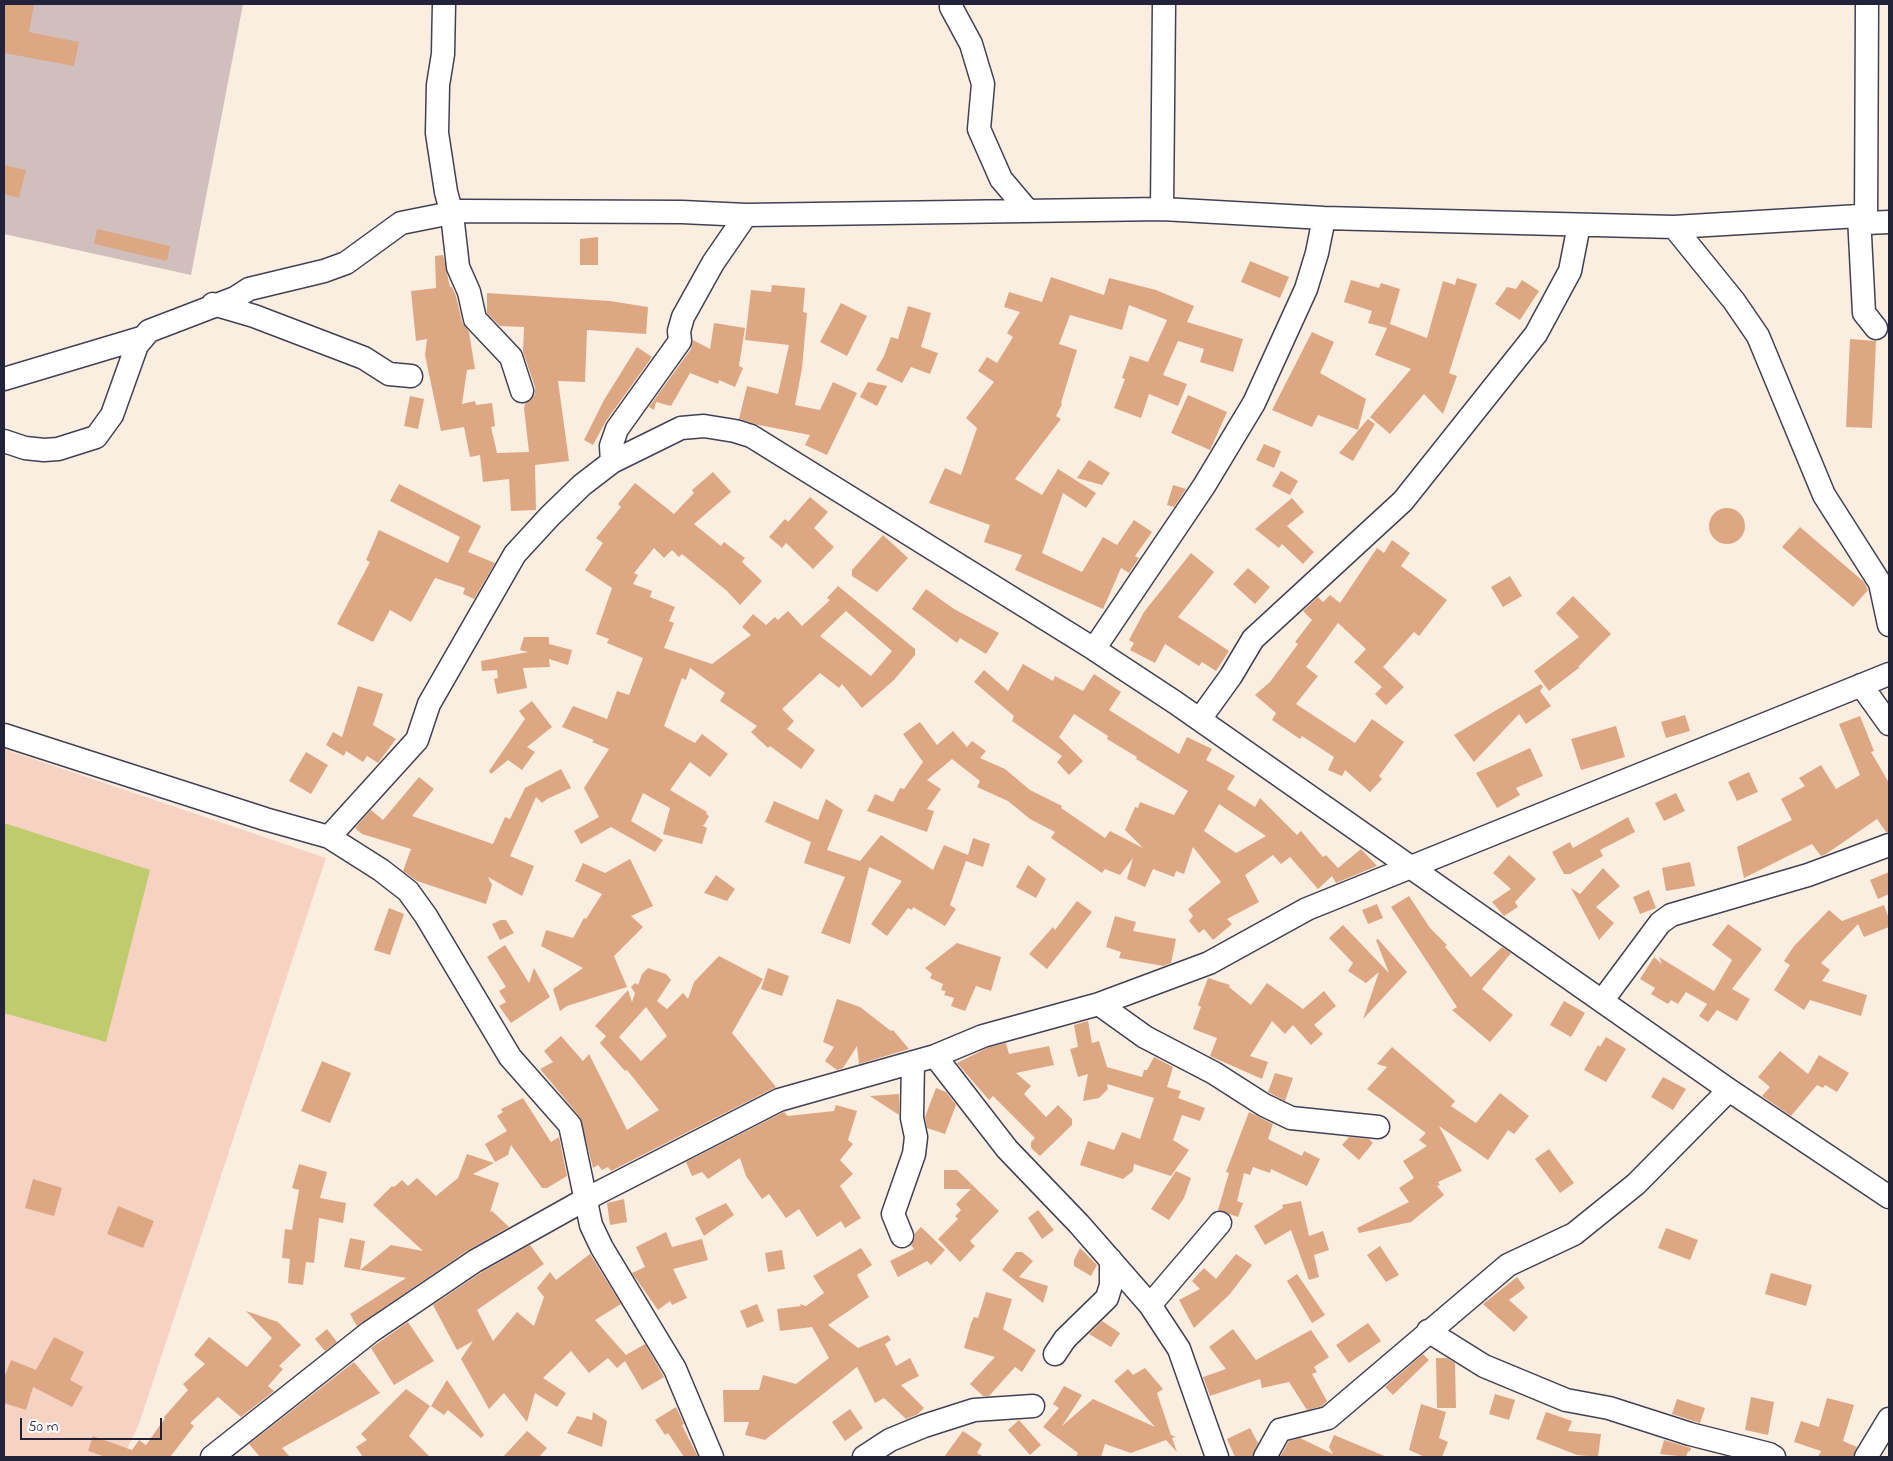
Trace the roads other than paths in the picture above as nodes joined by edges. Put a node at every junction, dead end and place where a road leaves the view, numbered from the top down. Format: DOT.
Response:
graph roads {
  1 [pos="444,4"];
  2 [pos="952,4"];
  3 [pos="1164,4"];
  4 [pos="1868,4"];
  5 [pos="1162,209"];
  6 [pos="1028,211"];
  7 [pos="452,214"];
  8 [pos="746,215"];
  9 [pos="1324,218"];
  10 [pos="1863,219"];
  11 [pos="1889,222"];
  12 [pos="1579,225"];
  13 [pos="1674,227"];
  14 [pos="213,304"];
  15 [pos="1876,328"];
  16 [pos="141,338"];
  17 [pos="411,376"];
  18 [pos="4,379"];
  19 [pos="522,391"];
  20 [pos="4,441"];
  21 [pos="612,462"];
  22 [pos="1889,625"];
  23 [pos="1094,649"];
  24 [pos="1889,674"];
  25 [pos="1862,685"];
  26 [pos="1200,719"];
  27 [pos="1889,724"];
  28 [pos="4,736"];
  29 [pos="329,837"];
  30 [pos="1889,845"];
  31 [pos="1410,865"];
  32 [pos="1602,1001"];
  33 [pos="1099,1004"];
  34 [pos="935,1056"];
  35 [pos="913,1062"];
  36 [pos="1729,1090"];
  37 [pos="1378,1127"];
  38 [pos="1889,1197"];
  39 [pos="586,1199"];
  40 [pos="1220,1224"];
  41 [pos="902,1236"];
  42 [pos="1111,1260"];
  43 [pos="1150,1305"];
  44 [pos="1428,1331"];
  45 [pos="1055,1354"];
  46 [pos="1033,1406"];
  47 [pos="1889,1418"];
  48 [pos="212,1457"];
  49 [pos="712,1457"];
  50 [pos="864,1457"];
  51 [pos="1217,1457"];
  52 [pos="1265,1457"];
  53 [pos="1774,1457"];
  54 [pos="1866,1457"];
  1 -- 7 [label="street"];
  2 -- 6 [label="street"];
  3 -- 5 [label="street"];
  4 -- 10 [label="street"];
  5 -- 6 [label="street"];
  5 -- 9 [label="street"];
  6 -- 8 [label="street"];
  7 -- 8 [label="street"];
  7 -- 14 [label="street"];
  7 -- 19 [label="street"];
  8 -- 21 [label="street"];
  9 -- 12 [label="street"];
  9 -- 23 [label="street"];
  10 -- 11 [label="street"];
  10 -- 13 [label="street"];
  10 -- 15 [label="street"];
  12 -- 13 [label="street"];
  12 -- 26 [label="street"];
  13 -- 22 [label="street"];
  14 -- 16 [label="street"];
  14 -- 17 [label="street"];
  16 -- 18 [label="street"];
  16 -- 20 [label="street"];
  21 -- 23 [label="street"];
  21 -- 29 [label="street"];
  23 -- 26 [label="street"];
  24 -- 25 [label="street"];
  25 -- 27 [label="street"];
  25 -- 31 [label="street"];
  26 -- 31 [label="street"];
  28 -- 29 [label="street"];
  29 -- 39 [label="street"];
  30 -- 32 [label="street"];
  31 -- 32 [label="street"];
  31 -- 33 [label="street"];
  32 -- 36 [label="street"];
  33 -- 34 [label="street"];
  33 -- 37 [label="street"];
  34 -- 35 [label="street"];
  34 -- 42 [label="street"];
  35 -- 39 [label="street"];
  35 -- 41 [label="street"];
  36 -- 38 [label="street"];
  36 -- 44 [label="street"];
  39 -- 48 [label="street"];
  39 -- 49 [label="street"];
  40 -- 43 [label="street"];
  42 -- 43 [label="street"];
  42 -- 45 [label="street"];
  43 -- 51 [label="street"];
  44 -- 52 [label="street"];
  44 -- 53 [label="street"];
  46 -- 50 [label="street"];
  47 -- 54 [label="street"];
}
